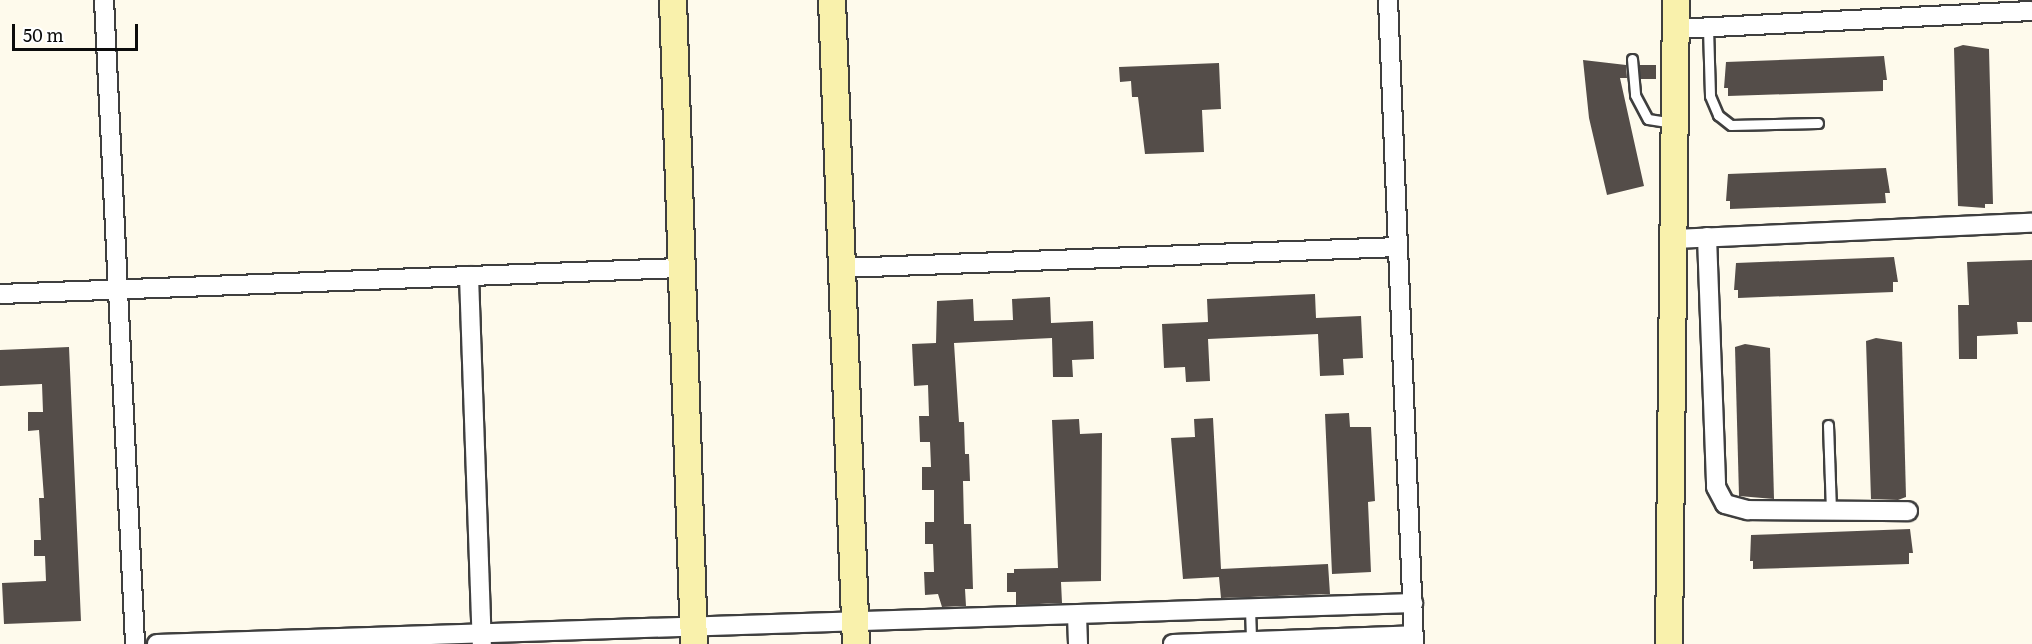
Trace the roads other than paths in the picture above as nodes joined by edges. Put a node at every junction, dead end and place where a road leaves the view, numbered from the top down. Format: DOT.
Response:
graph roads {
  1 [pos="104,0"];
  2 [pos="673,0"];
  3 [pos="832,0"];
  4 [pos="1388,0"];
  5 [pos="1676,0"];
  6 [pos="2032,11"];
  7 [pos="1708,28"];
  8 [pos="1676,29"];
  9 [pos="1632,59"];
  10 [pos="1675,123"];
  11 [pos="1818,123"];
  12 [pos="2032,223"];
  13 [pos="1707,237"];
  14 [pos="1673,239"];
  15 [pos="1398,247"];
  16 [pos="680,268"];
  17 [pos="842,268"];
  18 [pos="469,276"];
  19 [pos="118,289"];
  20 [pos="0,294"];
  21 [pos="1828,425"];
  22 [pos="1831,511"];
  23 [pos="1908,511"];
  24 [pos="1413,603"];
  25 [pos="1250,609"];
  26 [pos="1077,615"];
  27 [pos="856,633"];
  28 [pos="693,635"];
  29 [pos="482,639"];
  30 [pos="1414,639"];
  31 [pos="1251,643"];
  32 [pos="135,644"];
  33 [pos="157,644"];
  34 [pos="1078,644"];
  35 [pos="1173,644"];
  36 [pos="1670,644"];
  1 -- 19 [label="street"];
  2 -- 16 [label="main road"];
  3 -- 17 [label="main road"];
  4 -- 15 [label="street"];
  5 -- 8 [label="main road"];
  6 -- 7 [label="street"];
  7 -- 8 [label="street"];
  7 -- 11 [label="lane"];
  8 -- 10 [label="main road"];
  9 -- 10 [label="lane"];
  10 -- 14 [label="main road"];
  12 -- 13 [label="street"];
  13 -- 14 [label="street"];
  13 -- 22 [label="street"];
  14 -- 36 [label="main road"];
  15 -- 17 [label="street"];
  15 -- 24 [label="street"];
  16 -- 18 [label="street"];
  16 -- 28 [label="main road"];
  17 -- 27 [label="main road"];
  18 -- 19 [label="street"];
  18 -- 29 [label="street"];
  19 -- 20 [label="street"];
  19 -- 32 [label="street"];
  21 -- 22 [label="lane"];
  22 -- 23 [label="street"];
  24 -- 25 [label="street"];
  24 -- 30 [label="street"];
  25 -- 26 [label="street"];
  25 -- 31 [label="lane"];
  26 -- 27 [label="street"];
  26 -- 34 [label="street"];
  27 -- 28 [label="street"];
  28 -- 29 [label="street"];
  29 -- 33 [label="street"];
  30 -- 31 [label="street"];
  31 -- 35 [label="street"];
}
